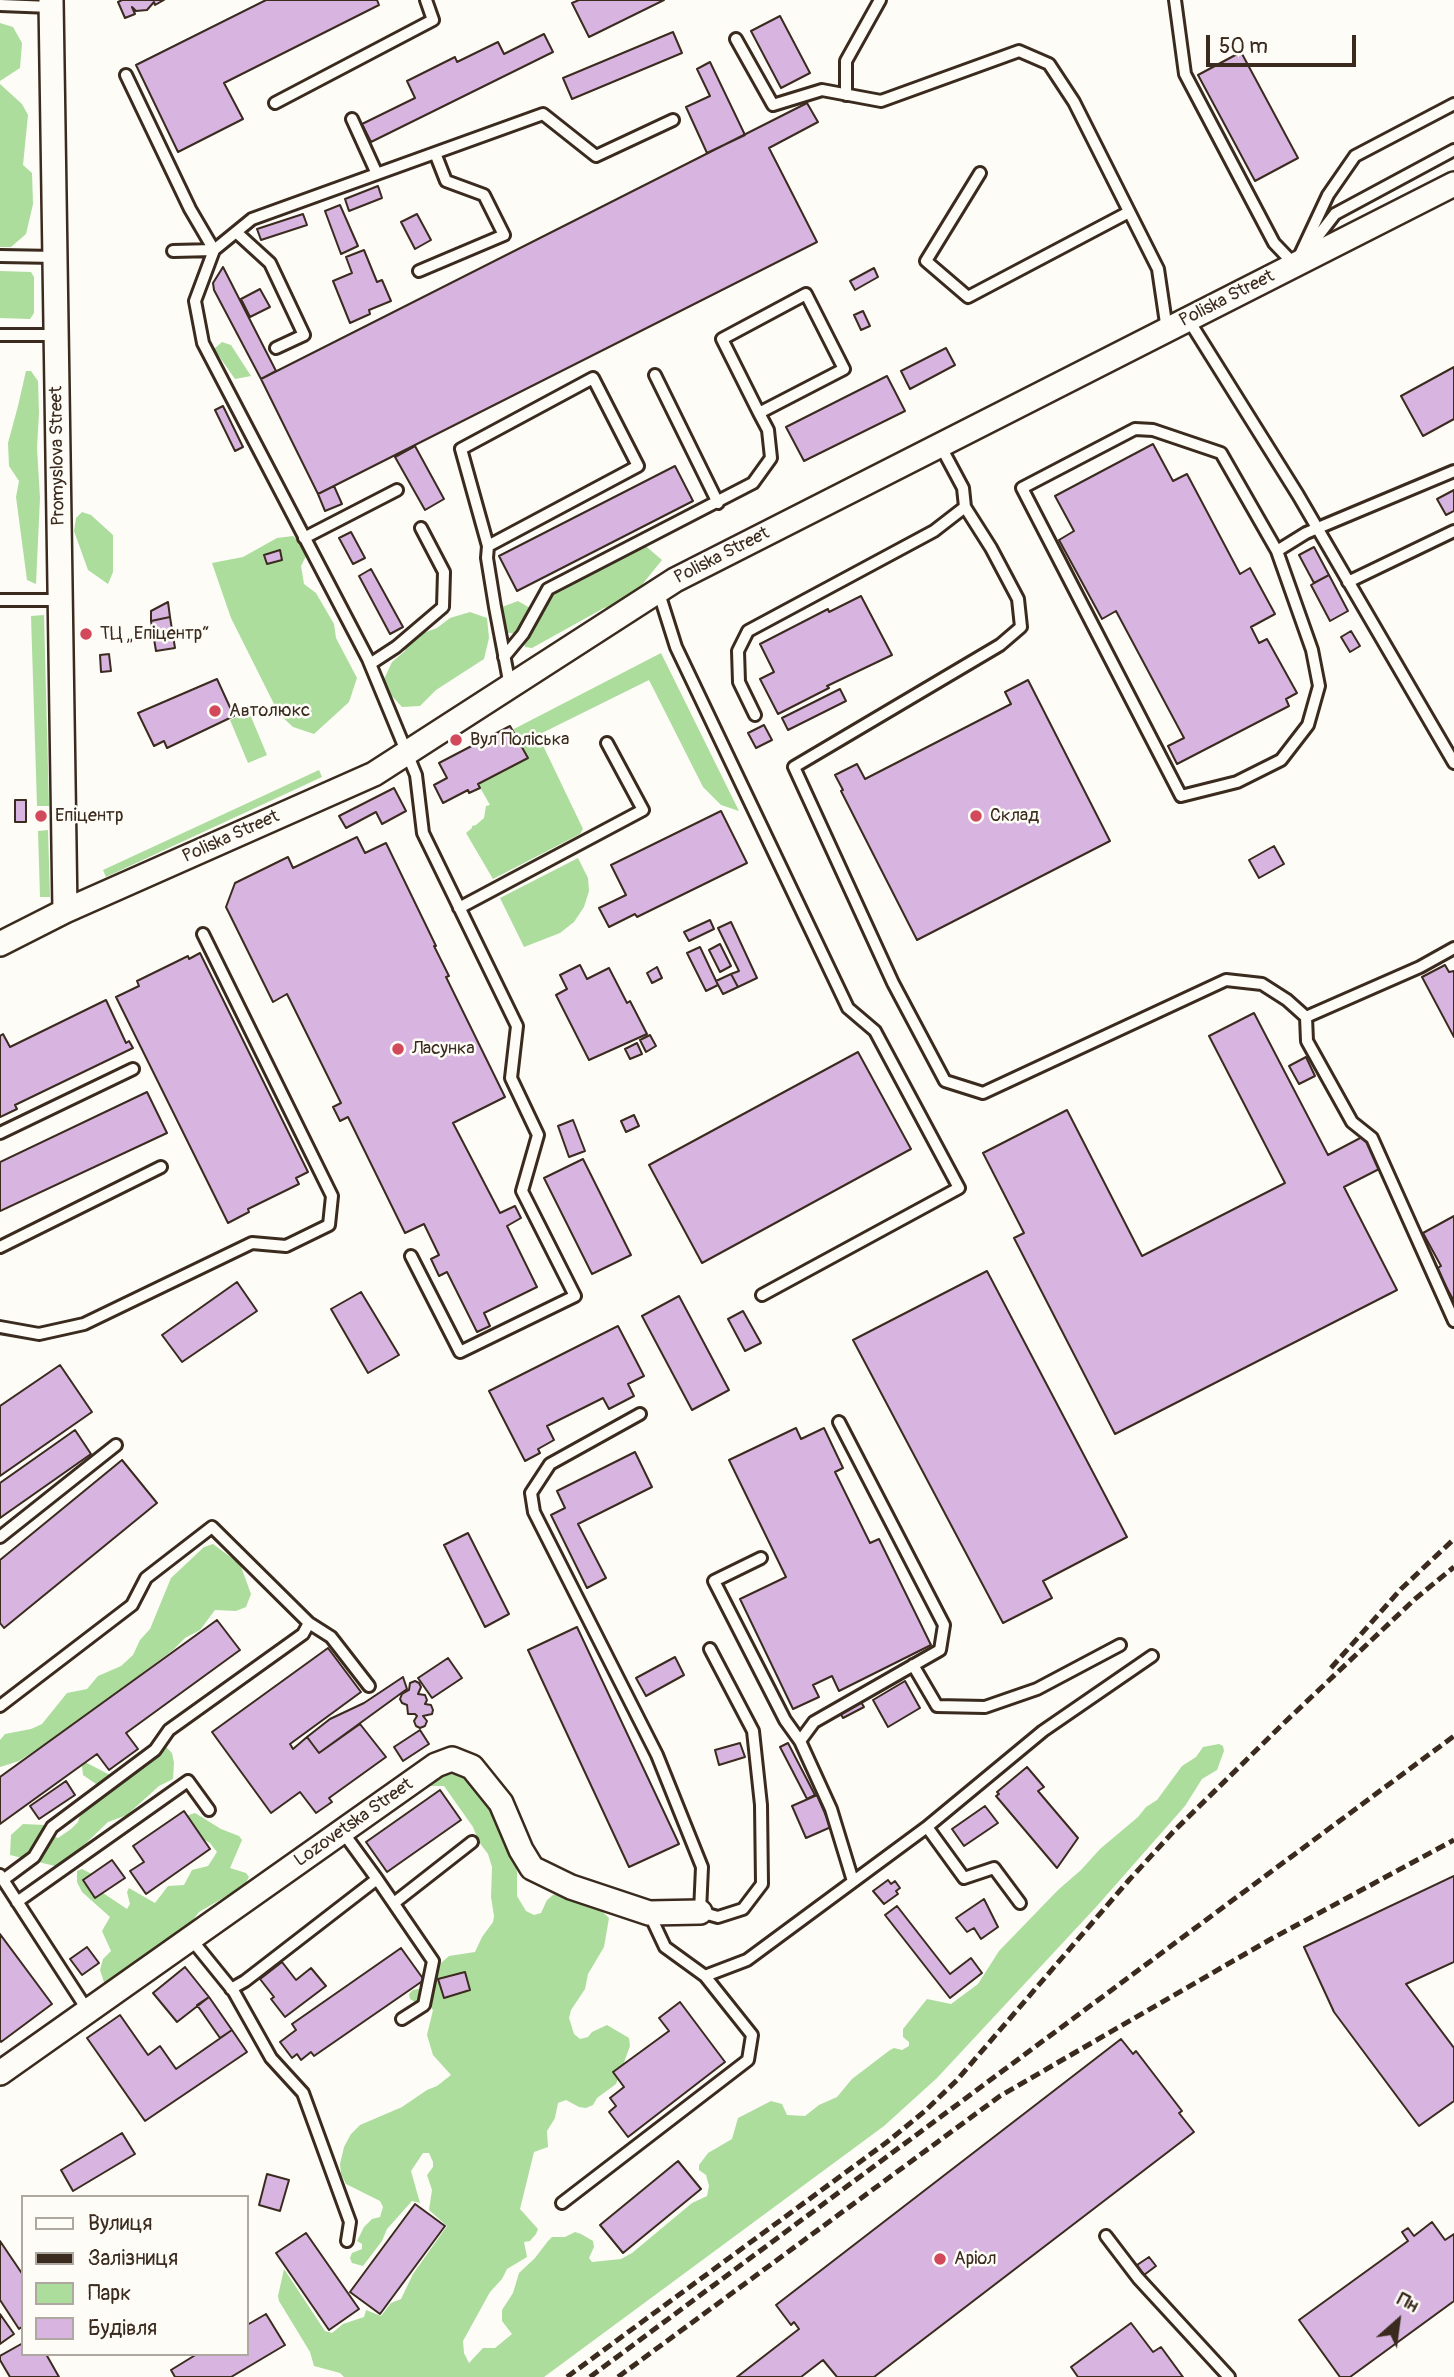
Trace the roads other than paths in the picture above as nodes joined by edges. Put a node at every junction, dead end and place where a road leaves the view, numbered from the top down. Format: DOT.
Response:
graph roads {
  1 [pos="426,0"];
  2 [pos="880,0"];
  3 [pos="1175,0"];
  4 [pos="51,4"];
  5 [pos="0,5"];
  6 [pos="736,39"];
  7 [pos="126,75"];
  8 [pos="846,95"];
  9 [pos="275,103"];
  10 [pos="1454,104"];
  11 [pos="352,119"];
  12 [pos="673,120"];
  13 [pos="1454,150"];
  14 [pos="435,153"];
  15 [pos="980,173"];
  16 [pos="377,174"];
  17 [pos="1454,184"];
  18 [pos="1129,212"];
  19 [pos="236,232"];
  20 [pos="214,250"];
  21 [pos="173,251"];
  22 [pos="0,256"];
  23 [pos="56,257"];
  24 [pos="1296,265"];
  25 [pos="419,271"];
  26 [pos="1188,319"];
  27 [pos="1167,330"];
  28 [pos="0,335"];
  29 [pos="57,335"];
  30 [pos="276,348"];
  31 [pos="655,375"];
  32 [pos="759,413"];
  33 [pos="940,445"];
  34 [pos="1454,471"];
  35 [pos="397,490"];
  36 [pos="718,502"];
  37 [pos="965,507"];
  38 [pos="421,528"];
  39 [pos="1317,529"];
  40 [pos="1454,531"];
  41 [pos="304,538"];
  42 [pos="488,545"];
  43 [pos="1277,551"];
  44 [pos="1348,582"];
  45 [pos="658,590"];
  46 [pos="0,600"];
  47 [pos="61,600"];
  48 [pos="504,657"];
  49 [pos="370,664"];
  50 [pos="510,686"];
  51 [pos="755,715"];
  52 [pos="607,743"];
  53 [pos="408,751"];
  54 [pos="1454,763"];
  55 [pos="459,908"];
  56 [pos="65,911"];
  57 [pos="203,934"];
  58 [pos="0,944"];
  59 [pos="1454,948"];
  60 [pos="1306,1017"];
  61 [pos="133,1069"];
  62 [pos="0,1133"];
  63 [pos="161,1167"];
  64 [pos="0,1247"];
  65 [pos="411,1256"];
  66 [pos="762,1295"];
  67 [pos="1454,1321"];
  68 [pos="0,1327"];
  69 [pos="640,1414"];
  70 [pos="839,1422"];
  71 [pos="116,1445"];
  72 [pos="0,1538"];
  73 [pos="761,1558"];
  74 [pos="309,1623"];
  75 [pos="1120,1645"];
  76 [pos="710,1649"];
  77 [pos="1152,1656"];
  78 [pos="914,1665"];
  79 [pos="369,1686"];
  80 [pos="0,1706"];
  81 [pos="800,1741"];
  82 [pos="209,1810"];
  83 [pos="927,1827"];
  84 [pos="342,1831"];
  85 [pos="472,1842"];
  86 [pos="1,1878"];
  87 [pos="377,1879"];
  88 [pos="853,1881"];
  89 [pos="18,1902"];
  90 [pos="394,1903"];
  91 [pos="1020,1903"];
  92 [pos="700,1912"];
  93 [pos="649,1913"];
  94 [pos="191,1939"];
  95 [pos="705,1976"];
  96 [pos="231,1989"];
  97 [pos="88,2011"];
  98 [pos="402,2018"];
  99 [pos="0,2073"];
  100 [pos="562,2203"];
  101 [pos="1106,2236"];
  102 [pos="347,2241"];
  103 [pos="1229,2377"];
  1 -- 9 [label="lane"];
  2 -- 8 [label="lane"];
  3 -- 24 [label="lane"];
  4 -- 5 [label="lane"];
  4 -- 23 [label="street, Promyslova Street"];
  6 -- 8 [label="lane"];
  7 -- 20 [label="lane"];
  8 -- 18 [label="lane"];
  10 -- 24 [label="lane"];
  11 -- 16 [label="lane"];
  12 -- 14 [label="lane"];
  13 -- 24 [label="lane"];
  14 -- 16 [label="lane"];
  14 -- 25 [label="lane"];
  15 -- 18 [label="lane"];
  16 -- 19 [label="lane"];
  17 -- 24 [label="street, Poliska Street"];
  18 -- 27 [label="lane"];
  19 -- 20 [label="lane"];
  19 -- 30 [label="lane"];
  20 -- 21 [label="lane"];
  20 -- 41 [label="lane"];
  22 -- 23 [label="lane"];
  23 -- 29 [label="street, Promyslova Street"];
  24 -- 26 [label="street, Poliska Street"];
  26 -- 27 [label="street, Poliska Street"];
  26 -- 39 [label="lane"];
  27 -- 33 [label="street, Poliska Street"];
  28 -- 29 [label="lane"];
  29 -- 47 [label="street, Promyslova Street"];
  31 -- 36 [label="lane"];
  32 -- 32 [label="lane"];
  32 -- 36 [label="lane"];
  33 -- 37 [label="lane"];
  33 -- 45 [label="street, Poliska Street"];
  34 -- 39 [label="lane"];
  35 -- 41 [label="lane"];
  36 -- 48 [label="lane"];
  37 -- 51 [label="lane"];
  37 -- 60 [label="lane"];
  38 -- 49 [label="lane"];
  39 -- 43 [label="lane"];
  39 -- 44 [label="lane"];
  40 -- 44 [label="lane"];
  41 -- 49 [label="lane"];
  42 -- 42 [label="lane"];
  42 -- 48 [label="lane"];
  43 -- 43 [label="lane"];
  44 -- 54 [label="lane"];
  45 -- 50 [label="street, Poliska Street"];
  45 -- 66 [label="lane"];
  46 -- 47 [label="lane"];
  47 -- 56 [label="street, Promyslova Street"];
  48 -- 50 [label="lane"];
  49 -- 53 [label="lane"];
  50 -- 53 [label="street, Poliska Street"];
  52 -- 55 [label="lane"];
  53 -- 55 [label="lane"];
  53 -- 56 [label="street, Poliska Street"];
  55 -- 65 [label="lane"];
  56 -- 58 [label="street, Poliska Street"];
  57 -- 68 [label="lane"];
  59 -- 60 [label="lane"];
  60 -- 67 [label="lane"];
  61 -- 62 [label="lane"];
  63 -- 64 [label="lane"];
  69 -- 92 [label="lane"];
  70 -- 78 [label="lane"];
  71 -- 72 [label="lane"];
  73 -- 81 [label="lane"];
  74 -- 79 [label="lane"];
  74 -- 80 [label="lane"];
  74 -- 86 [label="lane"];
  75 -- 78 [label="lane"];
  76 -- 92 [label="lane"];
  77 -- 83 [label="lane"];
  78 -- 81 [label="lane"];
  81 -- 88 [label="lane"];
  82 -- 89 [label="lane"];
  83 -- 88 [label="lane"];
  83 -- 91 [label="lane"];
  84 -- 87 [label="lane"];
  84 -- 93 [label="street, Lozovetska Street"];
  84 -- 94 [label="street, Lozovetska Street"];
  85 -- 90 [label="lane"];
  86 -- 89 [label="lane"];
  87 -- 90 [label="lane"];
  87 -- 96 [label="lane"];
  88 -- 95 [label="lane"];
  89 -- 97 [label="lane"];
  90 -- 98 [label="lane"];
  92 -- 93 [label="street, Lozovetska Street"];
  93 -- 95 [label="lane"];
  94 -- 96 [label="lane"];
  94 -- 97 [label="street, Lozovetska Street"];
  95 -- 100 [label="lane"];
  96 -- 102 [label="lane"];
  97 -- 99 [label="street, Lozovetska Street"];
  101 -- 103 [label="lane"];
}
